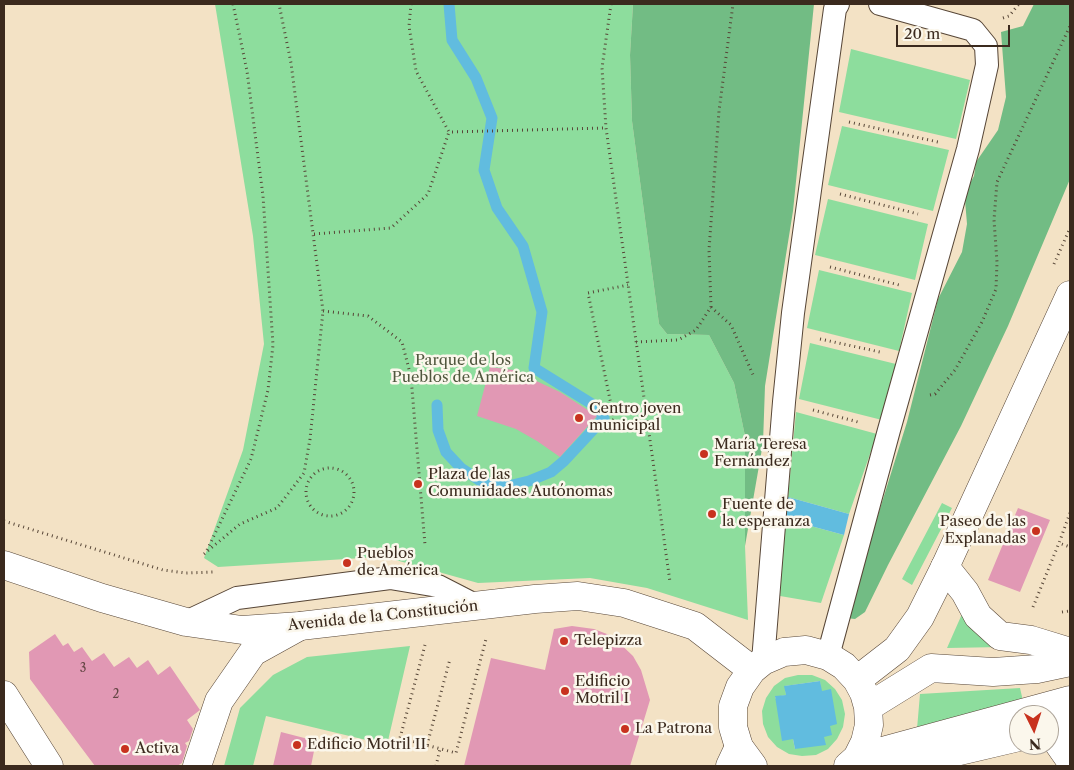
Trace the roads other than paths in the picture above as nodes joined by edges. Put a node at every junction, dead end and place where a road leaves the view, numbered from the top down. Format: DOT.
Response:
graph roads {
  1 [pos="838,4"];
  2 [pos="880,4"];
  3 [pos="1070,295"];
  4 [pos="4,565"];
  5 [pos="945,568"];
  6 [pos="475,605"];
  7 [pos="186,622"];
  8 [pos="300,626"];
  9 [pos="1070,652"];
  10 [pos="828,656"];
  11 [pos="1070,662"];
  12 [pos="757,666"];
  13 [pos="858,680"];
  14 [pos="4,695"];
  15 [pos="1070,700"];
  16 [pos="868,707"];
  17 [pos="15,729"];
  18 [pos="1009,739"];
  19 [pos="1059,744"];
  20 [pos="740,760"];
  21 [pos="1070,760"];
  22 [pos="852,762"];
  23 [pos="49,766"];
  24 [pos="197,766"];
  25 [pos="896,766"];
  1 -- 12 [label="lane"];
  2 -- 10 [label="lane"];
  3 -- 5 [label="main road"];
  4 -- 7 [label="main road, Avenida de la Constitución"];
  5 -- 9 [label="main road"];
  5 -- 13 [label="main road"];
  6 -- 7 [label="lane"];
  6 -- 8 [label="main road, Avenida de la Constitución"];
  6 -- 12 [label="main road, Avenida de la Constitución"];
  7 -- 8 [label="main road, Avenida de la Constitución"];
  8 -- 24 [label="main road"];
  10 -- 12 [label="main road"];
  10 -- 13 [label="main road"];
  11 -- 16 [label="main road"];
  12 -- 20 [label="main road"];
  13 -- 16 [label="main road"];
  14 -- 17 [label="main road"];
  15 -- 22 [label="main road"];
  16 -- 22 [label="main road"];
  17 -- 23 [label="main road"];
  18 -- 25 [label="main road"];
  19 -- 21 [label="main road"];
}
